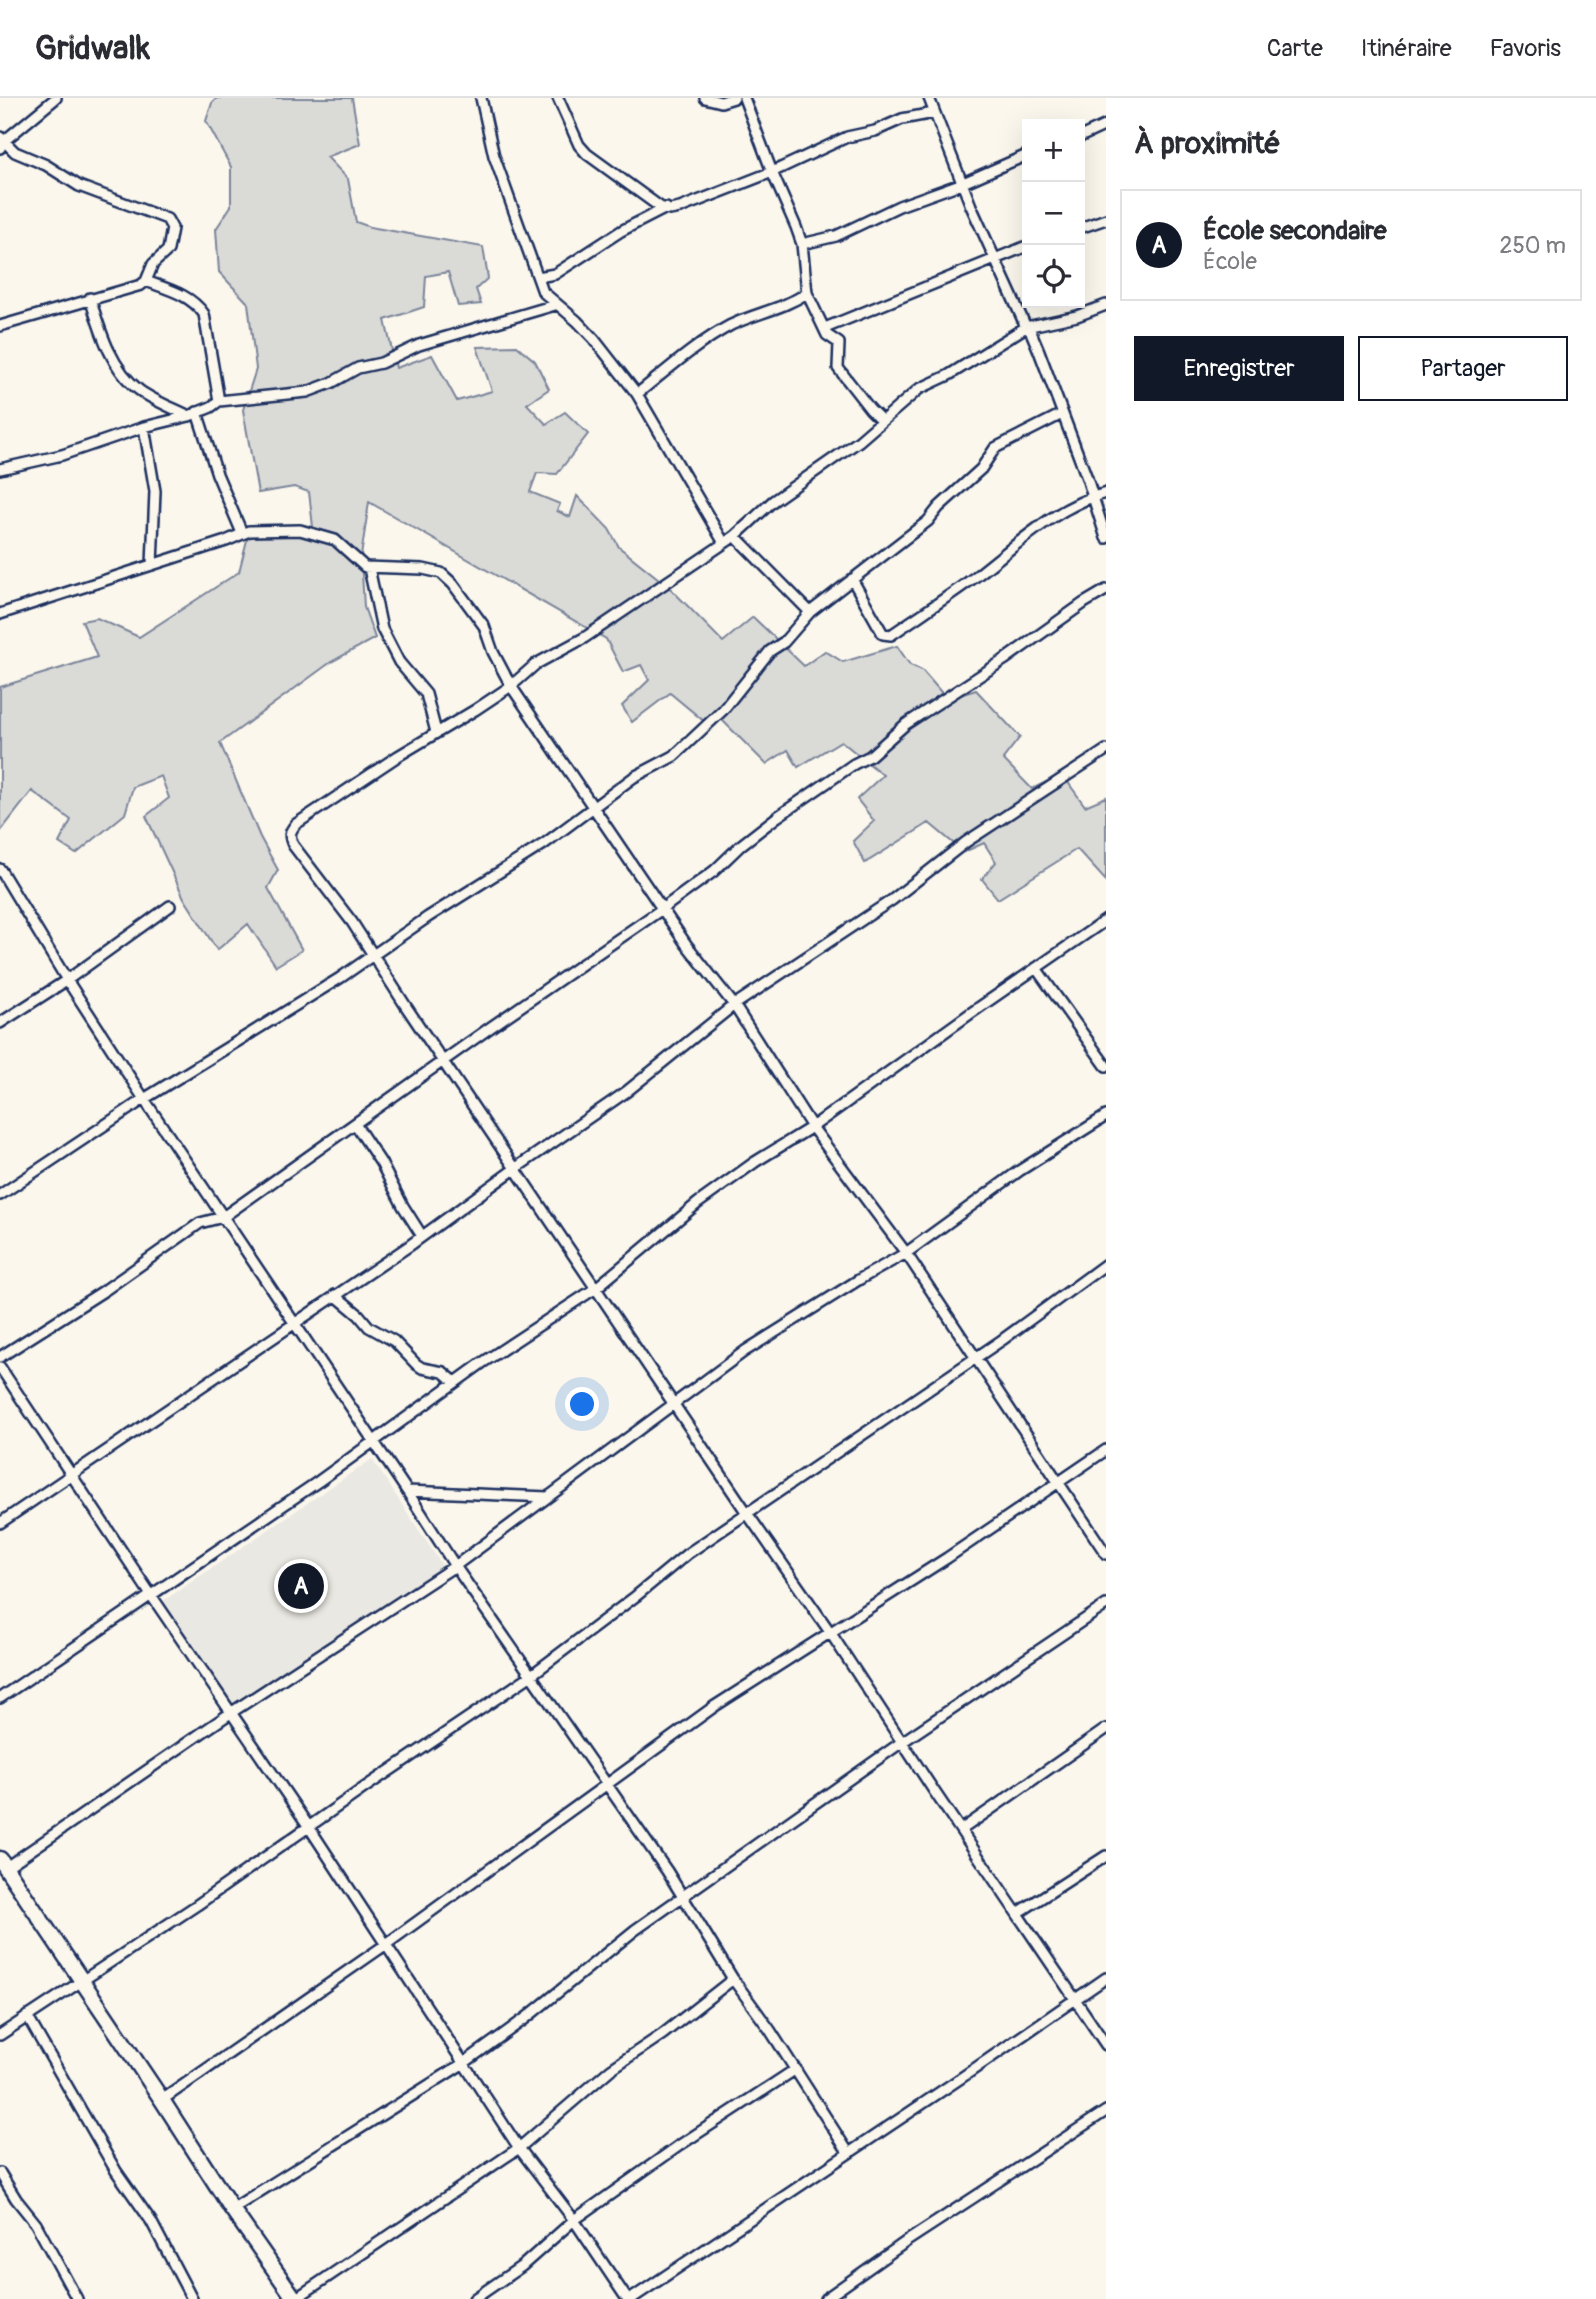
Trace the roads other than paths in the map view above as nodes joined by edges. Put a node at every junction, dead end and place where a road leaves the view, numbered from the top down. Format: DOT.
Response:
graph roads {
  1 [pos="56,98"];
  2 [pos="481,98"];
  3 [pos="558,98"];
  4 [pos="705,98"];
  5 [pos="734,98"];
  6 [pos="744,98"];
  7 [pos="932,99"];
  8 [pos="934,113"];
  9 [pos="1106,125"];
  10 [pos="1085,135"];
  11 [pos="1,142"];
  12 [pos="1022,157"];
  13 [pos="772,173"];
  14 [pos="963,183"];
  15 [pos="666,208"];
  16 [pos="1106,219"];
  17 [pos="1085,226"];
  18 [pos="802,244"];
  19 [pos="1022,248"];
  20 [pos="994,258"];
  21 [pos="538,277"];
  22 [pos="146,281"];
  23 [pos="807,293"];
  24 [pos="90,298"];
  25 [pos="555,305"];
  26 [pos="1106,305"];
  27 [pos="0,326"];
  28 [pos="1026,327"];
  29 [pos="825,328"];
  30 [pos="637,394"];
  31 [pos="219,401"];
  32 [pos="193,414"];
  33 [pos="1062,414"];
  34 [pos="883,421"];
  35 [pos="144,427"];
  36 [pos="0,469"];
  37 [pos="1106,492"];
  38 [pos="1094,496"];
  39 [pos="242,533"];
  40 [pos="735,536"];
  41 [pos="1106,538"];
  42 [pos="724,543"];
  43 [pos="152,565"];
  44 [pos="369,568"];
  45 [pos="852,579"];
  46 [pos="1106,590"];
  47 [pos="810,612"];
  48 [pos="0,614"];
  49 [pos="511,686"];
  50 [pos="436,732"];
  51 [pos="1106,750"];
  52 [pos="595,808"];
  53 [pos="0,869"];
  54 [pos="170,906"];
  55 [pos="662,909"];
  56 [pos="1106,920"];
  57 [pos="372,955"];
  58 [pos="1036,968"];
  59 [pos="67,980"];
  60 [pos="734,1005"];
  61 [pos="0,1023"];
  62 [pos="443,1061"];
  63 [pos="1106,1066"];
  64 [pos="144,1099"];
  65 [pos="1106,1116"];
  66 [pos="355,1124"];
  67 [pos="812,1127"];
  68 [pos="516,1168"];
  69 [pos="0,1195"];
  70 [pos="223,1217"];
  71 [pos="422,1236"];
  72 [pos="906,1253"];
  73 [pos="1106,1264"];
  74 [pos="596,1288"];
  75 [pos="335,1296"];
  76 [pos="295,1322"];
  77 [pos="0,1357"];
  78 [pos="976,1357"];
  79 [pos="0,1367"];
  80 [pos="455,1382"];
  81 [pos="674,1404"];
  82 [pos="373,1441"];
  83 [pos="1106,1450"];
  84 [pos="73,1475"];
  85 [pos="1060,1482"];
  86 [pos="407,1491"];
  87 [pos="548,1497"];
  88 [pos="747,1513"];
  89 [pos="0,1523"];
  90 [pos="1106,1554"];
  91 [pos="454,1566"];
  92 [pos="150,1595"];
  93 [pos="1106,1605"];
  94 [pos="830,1632"];
  95 [pos="530,1676"];
  96 [pos="0,1698"];
  97 [pos="232,1712"];
  98 [pos="1106,1729"];
  99 [pos="902,1742"];
  100 [pos="606,1786"];
  101 [pos="309,1827"];
  102 [pos="961,1830"];
  103 [pos="1106,1856"];
  104 [pos="3,1863"];
  105 [pos="682,1897"];
  106 [pos="1018,1913"];
  107 [pos="385,1945"];
  108 [pos="1106,1978"];
  109 [pos="733,1979"];
  110 [pos="82,1981"];
  111 [pos="1073,1999"];
  112 [pos="27,2016"];
  113 [pos="0,2035"];
  114 [pos="1106,2045"];
  115 [pos="464,2063"];
  116 [pos="796,2069"];
  117 [pos="162,2099"];
  118 [pos="1106,2111"];
  119 [pos="519,2148"];
  120 [pos="848,2152"];
  121 [pos="0,2172"];
  122 [pos="232,2209"];
  123 [pos="574,2220"];
  124 [pos="77,2299"];
  125 [pos="192,2299"];
  126 [pos="295,2299"];
  127 [pos="474,2299"];
  128 [pos="629,2299"];
  129 [pos="825,2299"];
  1 -- 11 [label="street"];
  2 -- 21 [label="street"];
  3 -- 15 [label="street"];
  4 -- 5 [label="street"];
  6 -- 13 [label="street"];
  7 -- 8 [label="street"];
  8 -- 13 [label="street"];
  8 -- 14 [label="street"];
  9 -- 10 [label="street"];
  11 -- 22 [label="street"];
  12 -- 14 [label="street"];
  13 -- 15 [label="street"];
  13 -- 18 [label="street"];
  14 -- 18 [label="street"];
  14 -- 20 [label="street"];
  15 -- 21 [label="street"];
  16 -- 17 [label="street"];
  18 -- 23 [label="street"];
  19 -- 20 [label="street"];
  20 -- 28 [label="street"];
  20 -- 29 [label="street"];
  21 -- 25 [label="street"];
  22 -- 24 [label="street"];
  22 -- 31 [label="street"];
  23 -- 29 [label="street"];
  23 -- 30 [label="street"];
  24 -- 27 [label="street"];
  24 -- 32 [label="street"];
  25 -- 30 [label="street"];
  25 -- 31 [label="street"];
  26 -- 28 [label="street"];
  28 -- 33 [label="street"];
  28 -- 34 [label="street"];
  29 -- 34 [label="street"];
  30 -- 42 [label="street"];
  31 -- 32 [label="street"];
  32 -- 35 [label="street"];
  32 -- 39 [label="street"];
  33 -- 38 [label="street"];
  33 -- 45 [label="street"];
  34 -- 40 [label="street"];
  35 -- 36 [label="street"];
  35 -- 43 [label="street"];
  37 -- 38 [label="street"];
  38 -- 41 [label="street"];
  38 -- 45 [label="street"];
  39 -- 43 [label="street"];
  39 -- 44 [label="street"];
  40 -- 42 [label="street"];
  40 -- 47 [label="street"];
  42 -- 49 [label="street"];
  43 -- 48 [label="street"];
  44 -- 49 [label="street"];
  44 -- 50 [label="street"];
  45 -- 47 [label="street"];
  46 -- 55 [label="street"];
  47 -- 52 [label="street"];
  49 -- 50 [label="street"];
  49 -- 52 [label="street"];
  50 -- 57 [label="street"];
  51 -- 60 [label="street"];
  52 -- 55 [label="street"];
  52 -- 57 [label="street"];
  53 -- 59 [label="street"];
  54 -- 59 [label="street"];
  55 -- 60 [label="street"];
  55 -- 62 [label="street"];
  56 -- 58 [label="street"];
  57 -- 62 [label="street"];
  57 -- 64 [label="street"];
  58 -- 63 [label="street"];
  58 -- 67 [label="street"];
  59 -- 61 [label="street"];
  59 -- 64 [label="street"];
  60 -- 67 [label="street"];
  60 -- 68 [label="street"];
  62 -- 66 [label="street"];
  62 -- 68 [label="street"];
  64 -- 69 [label="street"];
  64 -- 70 [label="street"];
  65 -- 72 [label="street"];
  66 -- 70 [label="street"];
  66 -- 71 [label="street"];
  67 -- 72 [label="street"];
  67 -- 74 [label="street"];
  68 -- 71 [label="street"];
  68 -- 74 [label="street"];
  70 -- 76 [label="street"];
  70 -- 77 [label="street"];
  71 -- 75 [label="street"];
  72 -- 78 [label="street"];
  72 -- 81 [label="street"];
  73 -- 78 [label="street"];
  74 -- 80 [label="street"];
  74 -- 81 [label="street"];
  75 -- 76 [label="street"];
  75 -- 80 [label="street"];
  76 -- 82 [label="street"];
  76 -- 84 [label="street"];
  78 -- 85 [label="street"];
  78 -- 88 [label="street"];
  79 -- 84 [label="street"];
  80 -- 82 [label="street"];
  81 -- 87 [label="street"];
  81 -- 88 [label="street"];
  82 -- 86 [label="street"];
  82 -- 92 [label="street"];
  83 -- 85 [label="street"];
  84 -- 89 [label="street"];
  84 -- 92 [label="street"];
  85 -- 90 [label="street"];
  85 -- 94 [label="street"];
  86 -- 87 [label="street"];
  86 -- 91 [label="street"];
  87 -- 91 [label="street"];
  88 -- 94 [label="street"];
  88 -- 95 [label="street"];
  91 -- 95 [label="street"];
  91 -- 97 [label="street"];
  92 -- 96 [label="street"];
  92 -- 97 [label="street"];
  93 -- 99 [label="street"];
  94 -- 99 [label="street"];
  94 -- 100 [label="street"];
  95 -- 100 [label="street"];
  95 -- 101 [label="street"];
  97 -- 101 [label="street"];
  97 -- 104 [label="street"];
  98 -- 102 [label="street"];
  99 -- 102 [label="street"];
  99 -- 105 [label="street"];
  100 -- 105 [label="street"];
  100 -- 107 [label="street"];
  101 -- 107 [label="street"];
  101 -- 110 [label="street"];
  102 -- 106 [label="street"];
  103 -- 106 [label="street"];
  104 -- 110 [label="main road"];
  105 -- 109 [label="street"];
  105 -- 115 [label="street"];
  106 -- 111 [label="street"];
  107 -- 115 [label="street"];
  107 -- 117 [label="street"];
  108 -- 111 [label="street"];
  109 -- 116 [label="street"];
  109 -- 119 [label="street"];
  110 -- 112 [label="street"];
  110 -- 117 [label="main road"];
  111 -- 114 [label="street"];
  111 -- 120 [label="street"];
  112 -- 113 [label="street"];
  112 -- 125 [label="street"];
  115 -- 119 [label="street"];
  115 -- 122 [label="street"];
  116 -- 120 [label="street"];
  116 -- 123 [label="street"];
  117 -- 122 [label="main road"];
  118 -- 129 [label="street"];
  119 -- 123 [label="street"];
  119 -- 126 [label="street"];
  120 -- 128 [label="street"];
  121 -- 124 [label="street"];
  122 -- 126 [label="main road"];
  123 -- 127 [label="street"];
  123 -- 128 [label="street"];
}
